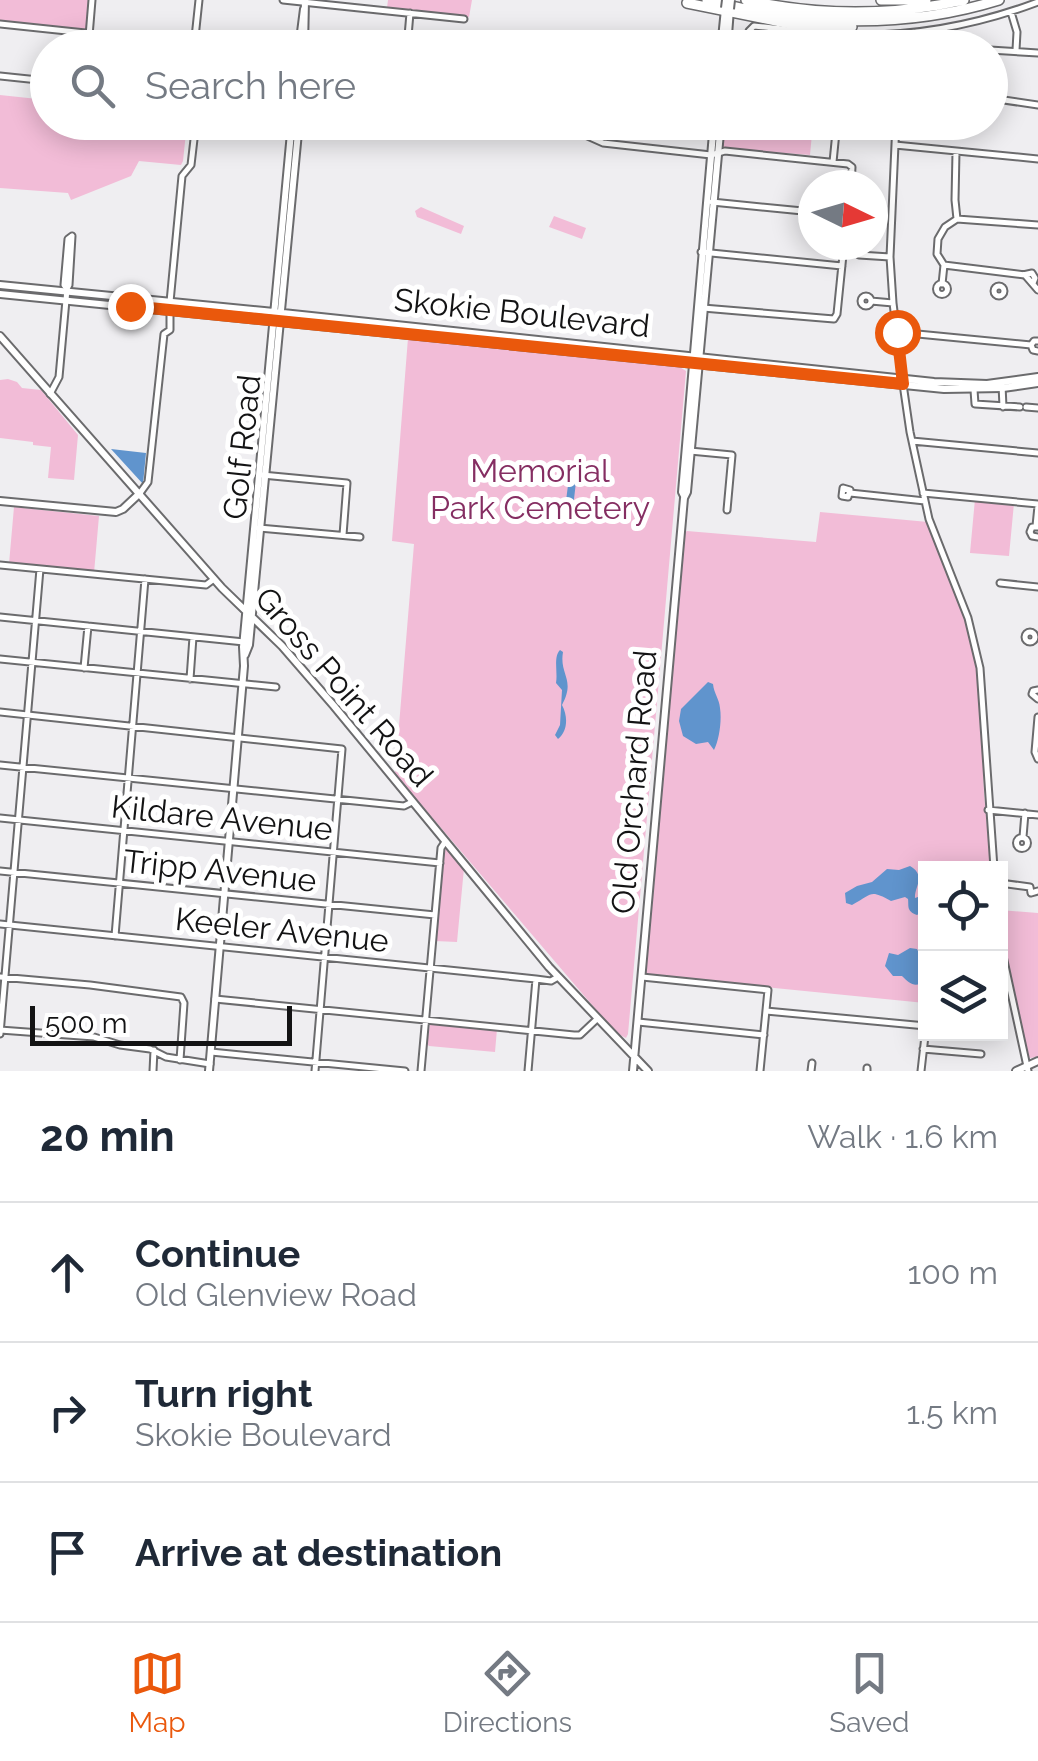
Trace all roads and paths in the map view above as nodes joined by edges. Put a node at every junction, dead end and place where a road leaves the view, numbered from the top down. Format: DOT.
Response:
graph roads {
  1 [pos="92,0"];
  2 [pos="199,0"];
  3 [pos="283,0"];
  4 [pos="708,0"];
  5 [pos="746,0"];
  6 [pos="881,0"];
  7 [pos="926,0"];
  8 [pos="964,0"];
  9 [pos="1000,0"];
  10 [pos="682,2"];
  11 [pos="1038,2"];
  12 [pos="305,3"];
  13 [pos="358,4"];
  14 [pos="728,7"];
  15 [pos="1012,12"];
  16 [pos="410,13"];
  17 [pos="464,19"];
  18 [pos="914,20"];
  19 [pos="0,24"];
  20 [pos="724,24"];
  21 [pos="59,30"];
  22 [pos="89,30"];
  23 [pos="196,30"];
  24 [pos="301,30"];
  25 [pos="409,30"];
  26 [pos="724,30"];
  27 [pos="750,30"];
  28 [pos="778,30"];
  29 [pos="927,30"];
  30 [pos="1008,50"];
  31 [pos="1016,50"];
  32 [pos="1038,52"];
  33 [pos="0,76"];
  34 [pos="30,79"];
  35 [pos="1008,101"];
  36 [pos="1038,105"];
  37 [pos="194,140"];
  38 [pos="293,140"];
  39 [pos="596,140"];
  40 [pos="715,140"];
  41 [pos="835,140"];
  42 [pos="895,140"];
  43 [pos="895,145"];
  44 [pos="956,151"];
  45 [pos="714,154"];
  46 [pos="1038,159"];
  47 [pos="833,162"];
  48 [pos="852,170"];
  49 [pos="709,202"];
  50 [pos="798,211"];
  51 [pos="957,219"];
  52 [pos="1038,225"];
  53 [pos="705,253"];
  54 [pos="890,257"];
  55 [pos="843,260"];
  56 [pos="842,266"];
  57 [pos="944,266"];
  58 [pos="1001,273"];
  59 [pos="942,284"];
  60 [pos="0,286"];
  61 [pos="1000,286"];
  62 [pos="1036,287"];
  63 [pos="0,294"];
  64 [pos="67,294"];
  65 [pos="872,301"];
  66 [pos="892,303"];
  67 [pos="170,306"];
  68 [pos="703,308"];
  69 [pos="276,317"];
  70 [pos="897,332"];
  71 [pos="0,336"];
  72 [pos="1038,340"];
  73 [pos="1031,346"];
  74 [pos="1038,351"];
  75 [pos="695,360"];
  76 [pos="1038,380"];
  77 [pos="902,382"];
  78 [pos="1002,385"];
  79 [pos="974,390"];
  80 [pos="50,394"];
  81 [pos="1003,407"];
  82 [pos="1038,408"];
  83 [pos="912,440"];
  84 [pos="688,451"];
  85 [pos="1038,453"];
  86 [pos="261,475"];
  87 [pos="922,492"];
  88 [pos="850,493"];
  89 [pos="140,494"];
  90 [pos="0,501"];
  91 [pos="924,502"];
  92 [pos="1038,505"];
  93 [pos="727,510"];
  94 [pos="1037,527"];
  95 [pos="259,528"];
  96 [pos="342,535"];
  97 [pos="360,537"];
  98 [pos="1038,537"];
  99 [pos="0,564"];
  100 [pos="40,568"];
  101 [pos="214,578"];
  102 [pos="146,579"];
  103 [pos="1000,583"];
  104 [pos="1038,586"];
  105 [pos="249,612"];
  106 [pos="0,618"];
  107 [pos="36,621"];
  108 [pos="88,626"];
  109 [pos="141,631"];
  110 [pos="193,636"];
  111 [pos="244,642"];
  112 [pos="245,656"];
  113 [pos="0,659"];
  114 [pos="32,662"];
  115 [pos="84,668"];
  116 [pos="137,673"];
  117 [pos="190,679"];
  118 [pos="242,684"];
  119 [pos="276,688"];
  120 [pos="1038,690"];
  121 [pos="1038,698"];
  122 [pos="0,712"];
  123 [pos="28,715"];
  124 [pos="1038,717"];
  125 [pos="133,726"];
  126 [pos="1037,726"];
  127 [pos="238,736"];
  128 [pos="1038,760"];
  129 [pos="0,765"];
  130 [pos="23,768"];
  131 [pos="128,778"];
  132 [pos="234,789"];
  133 [pos="339,800"];
  134 [pos="412,802"];
  135 [pos="988,810"];
  136 [pos="1025,814"];
  137 [pos="1038,815"];
  138 [pos="0,818"];
  139 [pos="18,820"];
  140 [pos="124,831"];
  141 [pos="1023,837"];
  142 [pos="229,842"];
  143 [pos="445,842"];
  144 [pos="334,852"];
  145 [pos="993,861"];
  146 [pos="440,863"];
  147 [pos="0,871"];
  148 [pos="14,872"];
  149 [pos="119,883"];
  150 [pos="1008,884"];
  151 [pos="1038,889"];
  152 [pos="224,894"];
  153 [pos="330,905"];
  154 [pos="435,916"];
  155 [pos="0,924"];
  156 [pos="9,925"];
  157 [pos="114,936"];
  158 [pos="220,946"];
  159 [pos="1003,951"];
  160 [pos="326,957"];
  161 [pos="430,968"];
  162 [pos="2,977"];
  163 [pos="558,977"];
  164 [pos="642,978"];
  165 [pos="536,979"];
  166 [pos="215,999"];
  167 [pos="321,1010"];
  168 [pos="766,1011"];
  169 [pos="597,1019"];
  170 [pos="426,1020"];
  171 [pos="638,1022"];
  172 [pos="918,1025"];
  173 [pos="531,1030"];
  174 [pos="0,1031"];
  175 [pos="764,1035"];
  176 [pos="924,1041"];
  177 [pos="923,1048"];
  178 [pos="154,1050"];
  179 [pos="211,1052"];
  180 [pos="981,1054"];
  181 [pos="634,1057"];
  182 [pos="180,1060"];
  183 [pos="1038,1060"];
  184 [pos="316,1062"];
  185 [pos="209,1068"];
  186 [pos="1027,1068"];
  187 [pos="152,1071"];
  188 [pos="316,1071"];
  189 [pos="406,1071"];
  190 [pos="422,1071"];
  191 [pos="528,1071"];
  192 [pos="633,1071"];
  193 [pos="648,1071"];
  194 [pos="760,1071"];
  195 [pos="921,1071"];
  196 [pos="1016,1071"];
  1 -- 22 [label="street"];
  2 -- 23 [label="street"];
  3 -- 12 [label="street"];
  4 -- 18 [label="highway"];
  5 -- 8 [label="highway"];
  6 -- 7 [label="highway"];
  9 -- 18 [label="highway"];
  10 -- 14 [label="highway"];
  10 -- 20 [label="highway"];
  11 -- 15 [label="street"];
  12 -- 13 [label="street"];
  12 -- 24 [label="main road"];
  13 -- 16 [label="street"];
  14 -- 18 [label="highway"];
  14 -- 20 [label="main road"];
  15 -- 29 [label="street"];
  15 -- 31 [label="street"];
  16 -- 17 [label="street"];
  16 -- 25 [label="street"];
  19 -- 21 [label="street"];
  20 -- 26 [label="main road"];
  27 -- 28 [label="street"];
  30 -- 31 [label="street"];
  31 -- 32 [label="street"];
  33 -- 34 [label="street"];
  35 -- 36 [label="street"];
  37 -- 67 [label="street"];
  38 -- 69 [label="main road, Golf Road"];
  39 -- 45 [label="street"];
  40 -- 45 [label="main road, Old Orchard Road"];
  41 -- 47 [label="street"];
  42 -- 43 [label="street"];
  43 -- 44 [label="street"];
  43 -- 54 [label="street"];
  44 -- 46 [label="street"];
  44 -- 51 [label="street"];
  45 -- 47 [label="street"];
  45 -- 49 [label="main road, Old Orchard Road"];
  47 -- 48 [label="street"];
  49 -- 50 [label="street"];
  49 -- 53 [label="main road, Old Orchard Road"];
  51 -- 52 [label="street"];
  51 -- 57 [label="street"];
  53 -- 56 [label="street"];
  53 -- 68 [label="main road, Old Orchard Road"];
  53 -- 75 [label="main road, Old Orchard Road"];
  54 -- 66 [label="street"];
  55 -- 56 [label="street"];
  56 -- 68 [label="street"];
  57 -- 58 [label="street"];
  57 -- 59 [label="street"];
  58 -- 61 [label="street"];
  58 -- 62 [label="street"];
  60 -- 64 [label="main road, Skokie Boulevard"];
  63 -- 64 [label="main road, Skokie Boulevard"];
  64 -- 64 [label="street"];
  64 -- 67 [label="main road, Skokie Boulevard"];
  64 -- 80 [label="street"];
  65 -- 66 [label="street"];
  66 -- 70 [label="street"];
  67 -- 69 [label="main road, Skokie Boulevard"];
  67 -- 89 [label="street"];
  68 -- 75 [label="main road, Old Orchard Road"];
  69 -- 75 [label="main road, Skokie Boulevard"];
  69 -- 86 [label="main road, Golf Road"];
  70 -- 73 [label="street"];
  70 -- 77 [label="street"];
  71 -- 80 [label="main road, Gross Point Road"];
  72 -- 73 [label="street"];
  73 -- 74 [label="street"];
  75 -- 77 [label="main road, Skokie Boulevard"];
  75 -- 84 [label="main road, Old Orchard Road"];
  76 -- 78 [label="main road, Skokie Boulevard"];
  77 -- 78 [label="main road, Skokie Boulevard"];
  77 -- 79 [label="main road, Skokie Boulevard"];
  77 -- 83 [label="street"];
  78 -- 79 [label="main road, Skokie Boulevard"];
  78 -- 81 [label="street"];
  79 -- 81 [label="street"];
  80 -- 89 [label="main road, Gross Point Road"];
  81 -- 82 [label="street"];
  83 -- 85 [label="street"];
  83 -- 87 [label="street"];
  84 -- 93 [label="street"];
  84 -- 164 [label="main road, Old Orchard Road"];
  86 -- 95 [label="main road, Golf Road"];
  86 -- 96 [label="street"];
  86 -- 105 [label="main road, Golf Road"];
  87 -- 91 [label="street"];
  87 -- 92 [label="street"];
  88 -- 91 [label="street"];
  89 -- 90 [label="main road"];
  89 -- 101 [label="main road, Gross Point Road"];
  91 -- 135 [label="street"];
  92 -- 94 [label="street"];
  94 -- 98 [label="street"];
  95 -- 96 [label="street"];
  95 -- 105 [label="main road, Golf Road"];
  96 -- 97 [label="street"];
  99 -- 100 [label="street"];
  100 -- 102 [label="street"];
  100 -- 107 [label="street"];
  101 -- 102 [label="street"];
  101 -- 105 [label="main road, Gross Point Road"];
  102 -- 109 [label="street"];
  103 -- 104 [label="street"];
  105 -- 111 [label="main road, Golf Road"];
  105 -- 112 [label="main road, Golf Road"];
  105 -- 134 [label="main road, Gross Point Road"];
  106 -- 107 [label="street"];
  107 -- 108 [label="street"];
  107 -- 114 [label="street"];
  108 -- 109 [label="street"];
  108 -- 115 [label="street"];
  109 -- 110 [label="street"];
  109 -- 116 [label="street"];
  110 -- 111 [label="street"];
  110 -- 117 [label="street"];
  111 -- 112 [label="main road, Golf Road"];
  112 -- 118 [label="main road, Golf Road"];
  113 -- 114 [label="street"];
  114 -- 115 [label="street"];
  114 -- 123 [label="street"];
  115 -- 116 [label="street"];
  116 -- 117 [label="street"];
  116 -- 125 [label="street"];
  117 -- 118 [label="street"];
  118 -- 119 [label="street"];
  118 -- 127 [label="main road, Golf Road"];
  120 -- 121 [label="street"];
  122 -- 123 [label="street"];
  123 -- 125 [label="street"];
  123 -- 130 [label="street"];
  124 -- 126 [label="street"];
  125 -- 127 [label="street"];
  125 -- 131 [label="street"];
  126 -- 128 [label="street"];
  127 -- 132 [label="main road, Golf Road"];
  127 -- 133 [label="street"];
  129 -- 130 [label="street"];
  130 -- 131 [label="street"];
  130 -- 139 [label="street"];
  131 -- 132 [label="street"];
  131 -- 140 [label="street"];
  132 -- 133 [label="street"];
  132 -- 142 [label="main road, Golf Road"];
  133 -- 134 [label="street"];
  133 -- 144 [label="street"];
  134 -- 143 [label="main road, Gross Point Road"];
  135 -- 136 [label="street"];
  135 -- 145 [label="street"];
  136 -- 137 [label="street"];
  136 -- 141 [label="street"];
  138 -- 139 [label="street, Kildare Avenue"];
  139 -- 140 [label="street, Kildare Avenue"];
  139 -- 148 [label="street"];
  140 -- 142 [label="street, Kildare Avenue"];
  140 -- 149 [label="street"];
  142 -- 144 [label="street, Kildare Avenue"];
  142 -- 152 [label="main road, Golf Road"];
  143 -- 146 [label="street"];
  143 -- 163 [label="main road, Gross Point Road"];
  144 -- 146 [label="street, Kildare Avenue"];
  144 -- 153 [label="street"];
  146 -- 154 [label="street"];
  147 -- 148 [label="street, Tripp Avenue"];
  148 -- 149 [label="street, Tripp Avenue"];
  148 -- 156 [label="street"];
  149 -- 152 [label="street, Tripp Avenue"];
  149 -- 157 [label="street"];
  150 -- 151 [label="street"];
  152 -- 153 [label="street, Tripp Avenue"];
  152 -- 158 [label="main road, Golf Road"];
  153 -- 154 [label="street, Tripp Avenue"];
  153 -- 160 [label="street"];
  154 -- 161 [label="street"];
  155 -- 156 [label="street, Keeler Avenue"];
  156 -- 157 [label="street, Keeler Avenue"];
  156 -- 162 [label="street"];
  157 -- 158 [label="street, Keeler Avenue"];
  158 -- 160 [label="street, Keeler Avenue"];
  158 -- 166 [label="main road, Golf Road"];
  159 -- 186 [label="street"];
  160 -- 161 [label="street, Keeler Avenue"];
  160 -- 167 [label="street"];
  161 -- 165 [label="street, Keeler Avenue"];
  161 -- 170 [label="street"];
  162 -- 174 [label="street"];
  162 -- 182 [label="street"];
  163 -- 165 [label="street, Keeler Avenue"];
  163 -- 169 [label="main road, Gross Point Road"];
  164 -- 168 [label="street"];
  164 -- 171 [label="main road, Old Orchard Road"];
  165 -- 173 [label="street"];
  166 -- 167 [label="street"];
  166 -- 179 [label="main road, Golf Road"];
  167 -- 170 [label="street"];
  167 -- 184 [label="street"];
  168 -- 172 [label="street"];
  168 -- 175 [label="street"];
  169 -- 173 [label="street"];
  169 -- 181 [label="main road, Gross Point Road"];
  170 -- 173 [label="street"];
  170 -- 190 [label="street"];
  171 -- 175 [label="street"];
  171 -- 181 [label="main road, Old Orchard Road"];
  173 -- 191 [label="street"];
  174 -- 178 [label="street"];
  175 -- 194 [label="street"];
  176 -- 177 [label="street"];
  177 -- 180 [label="street"];
  177 -- 195 [label="street"];
  178 -- 182 [label="street"];
  178 -- 187 [label="street"];
  179 -- 184 [label="street"];
  179 -- 185 [label="main road, Golf Road"];
  181 -- 192 [label="main road, Old Orchard Road"];
  181 -- 193 [label="main road, Gross Point Road"];
  182 -- 185 [label="street"];
  183 -- 186 [label="main road"];
  184 -- 188 [label="street"];
  184 -- 189 [label="street"];
  186 -- 196 [label="main road"];
}
